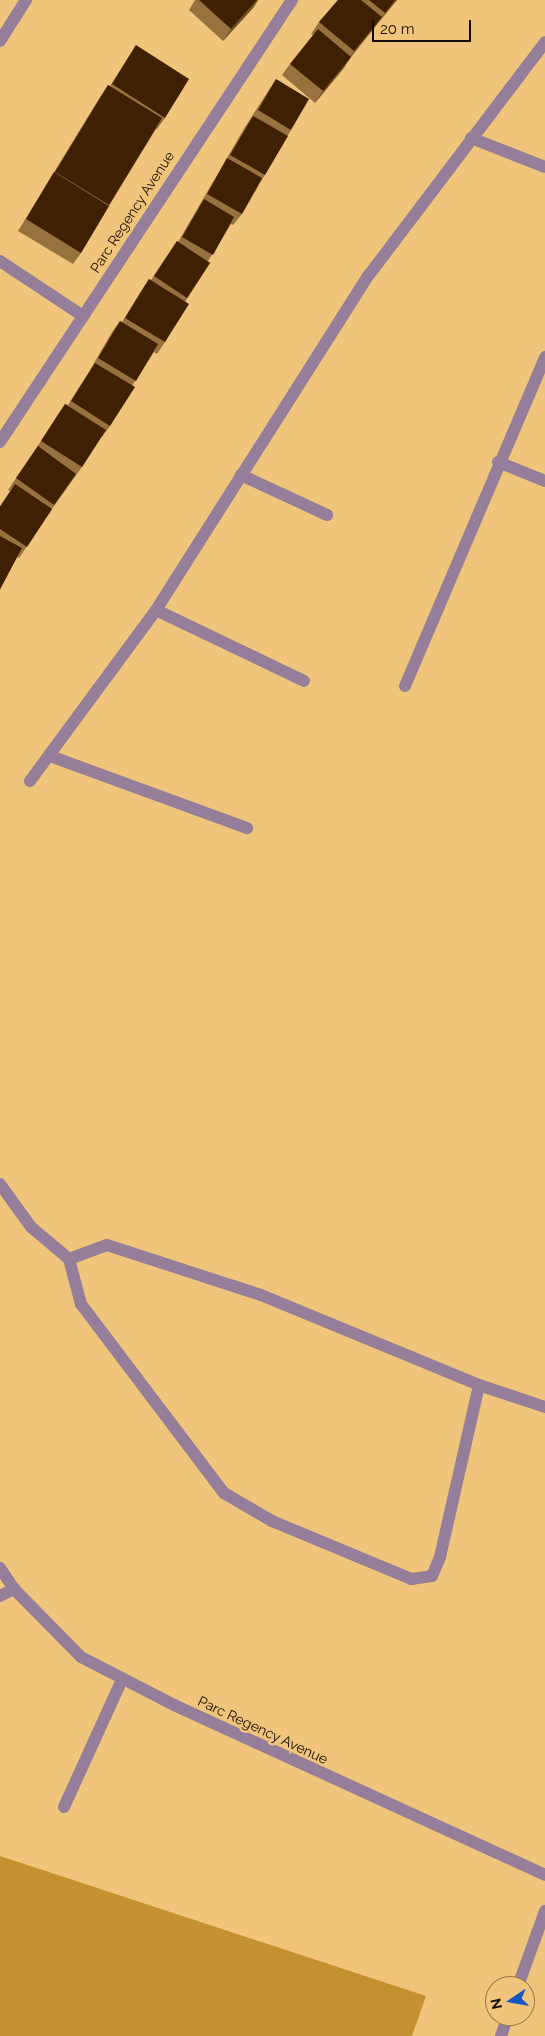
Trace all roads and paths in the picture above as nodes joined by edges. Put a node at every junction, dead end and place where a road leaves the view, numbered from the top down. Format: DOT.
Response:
graph roads {
  1 [pos="10,0"];
  2 [pos="292,0"];
  3 [pos="24,2"];
  4 [pos="0,41"];
  5 [pos="545,42"];
  6 [pos="470,138"];
  7 [pos="545,167"];
  8 [pos="0,261"];
  9 [pos="83,316"];
  10 [pos="545,357"];
  11 [pos="0,442"];
  12 [pos="498,462"];
  13 [pos="241,475"];
  14 [pos="545,481"];
  15 [pos="327,515"];
  16 [pos="156,610"];
  17 [pos="304,681"];
  18 [pos="405,686"];
  19 [pos="50,756"];
  20 [pos="30,781"];
  21 [pos="247,828"];
  22 [pos="0,1184"];
  23 [pos="69,1259"];
  24 [pos="479,1385"];
  25 [pos="545,1406"];
  26 [pos="0,1568"];
  27 [pos="14,1589"];
  28 [pos="0,1596"];
  29 [pos="122,1680"];
  30 [pos="64,1807"];
  31 [pos="545,1875"];
  32 [pos="545,1911"];
  33 [pos="522,1976"];
  1 -- 3 [label="street"];
  2 -- 9 [label="street, Parc Regency Avenue"];
  3 -- 4 [label="street"];
  5 -- 6 [label="street"];
  6 -- 7 [label="street"];
  6 -- 13 [label="street"];
  8 -- 9 [label="street"];
  9 -- 11 [label="street, Parc Regency Avenue"];
  10 -- 12 [label="street"];
  12 -- 14 [label="street"];
  12 -- 18 [label="street"];
  13 -- 15 [label="street"];
  13 -- 16 [label="street"];
  16 -- 17 [label="street"];
  16 -- 19 [label="street"];
  19 -- 20 [label="street"];
  19 -- 21 [label="street"];
  22 -- 23 [label="street"];
  23 -- 24 [label="street"];
  23 -- 24 [label="street"];
  24 -- 25 [label="street"];
  26 -- 27 [label="street, Parc Regency Avenue"];
  27 -- 28 [label="street"];
  27 -- 29 [label="street, Parc Regency Avenue"];
  29 -- 30 [label="street"];
  29 -- 31 [label="street, Parc Regency Avenue"];
  32 -- 33 [label="street"];
}
